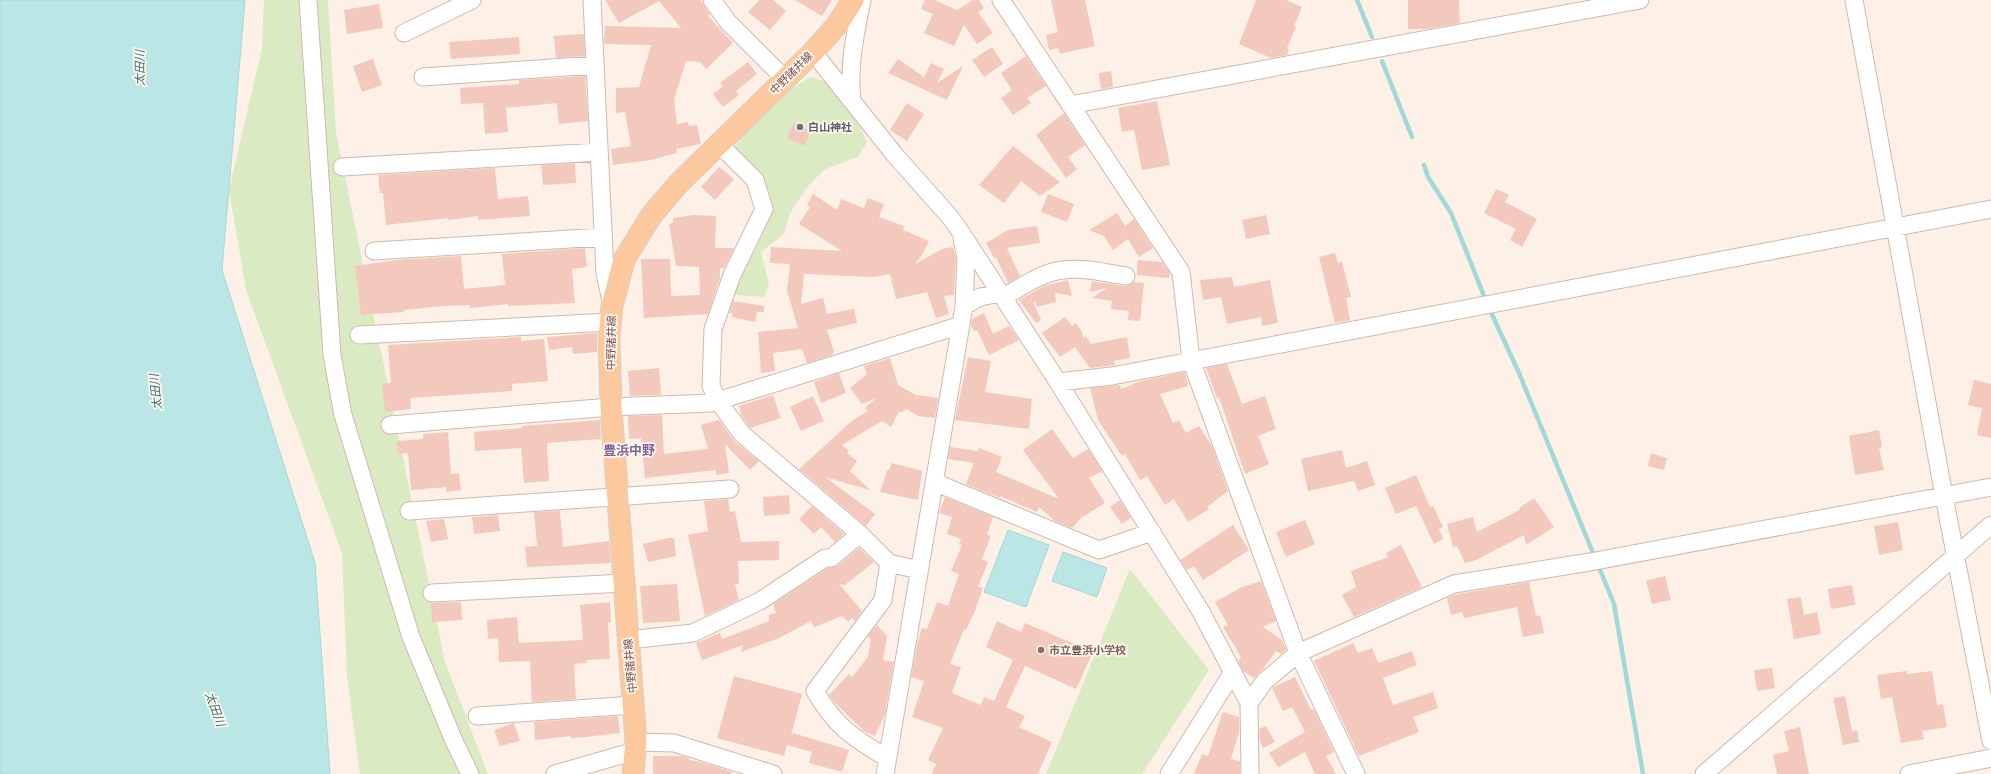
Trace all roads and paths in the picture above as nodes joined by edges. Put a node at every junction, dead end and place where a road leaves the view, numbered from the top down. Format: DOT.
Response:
graph roads {
  1 [pos="308,0"];
  2 [pos="472,0"];
  3 [pos="592,0"];
  4 [pos="712,0"];
  5 [pos="853,0"];
  6 [pos="862,0"];
  7 [pos="1001,0"];
  8 [pos="1640,0"];
  9 [pos="1854,0"];
  10 [pos="404,33"];
  11 [pos="813,52"];
  12 [pos="595,66"];
  13 [pos="423,77"];
  14 [pos="785,79"];
  15 [pos="852,101"];
  16 [pos="1070,105"];
  17 [pos="719,144"];
  18 [pos="599,152"];
  19 [pos="342,167"];
  20 [pos="1991,209"];
  21 [pos="1895,227"];
  22 [pos="960,231"];
  23 [pos="603,237"];
  24 [pos="374,251"];
  25 [pos="1126,276"];
  26 [pos="1002,295"];
  27 [pos="964,306"];
  28 [pos="611,314"];
  29 [pos="961,325"];
  30 [pos="359,335"];
  31 [pos="1191,360"];
  32 [pos="1058,382"];
  33 [pos="718,401"];
  34 [pos="611,408"];
  35 [pos="390,425"];
  36 [pos="934,482"];
  37 [pos="1991,487"];
  38 [pos="730,490"];
  39 [pos="1944,496"];
  40 [pos="618,498"];
  41 [pos="409,512"];
  42 [pos="1991,525"];
  43 [pos="1152,532"];
  44 [pos="860,534"];
  45 [pos="1957,556"];
  46 [pos="889,563"];
  47 [pos="919,570"];
  48 [pos="624,583"];
  49 [pos="432,593"];
  50 [pos="628,640"];
  51 [pos="1298,653"];
  52 [pos="1233,672"];
  53 [pos="1249,703"];
  54 [pos="633,705"];
  55 [pos="476,716"];
  56 [pos="1991,741"];
  57 [pos="636,746"];
  58 [pos="1991,758"];
  59 [pos="886,766"];
  60 [pos="731,767"];
  61 [pos="470,774"];
  62 [pos="554,774"];
  63 [pos="633,774"];
  64 [pos="773,774"];
  65 [pos="1169,774"];
  66 [pos="1250,774"];
  67 [pos="1356,774"];
  68 [pos="1704,774"];
  69 [pos="1909,774"];
  1 -- 61 [label="street"];
  2 -- 10 [label="street"];
  3 -- 12 [label="street"];
  4 -- 14 [label="street"];
  5 -- 11 [label="main road, 中野諸井線"];
  6 -- 15 [label="street"];
  7 -- 16 [label="street"];
  8 -- 16 [label="street"];
  9 -- 21 [label="street"];
  11 -- 14 [label="main road, 中野諸井線"];
  11 -- 15 [label="street"];
  12 -- 13 [label="street"];
  12 -- 18 [label="street"];
  14 -- 17 [label="main road, 中野諸井線"];
  15 -- 22 [label="street"];
  16 -- 31 [label="street"];
  17 -- 28 [label="main road, 中野諸井線"];
  17 -- 33 [label="street"];
  18 -- 19 [label="street"];
  18 -- 23 [label="street"];
  20 -- 21 [label="street"];
  21 -- 31 [label="street"];
  21 -- 39 [label="street"];
  22 -- 26 [label="street"];
  22 -- 27 [label="street"];
  23 -- 24 [label="street"];
  23 -- 28 [label="street"];
  25 -- 26 [label="street"];
  26 -- 27 [label="street"];
  26 -- 32 [label="street"];
  27 -- 29 [label="street"];
  28 -- 30 [label="street"];
  28 -- 34 [label="main road, 中野諸井線"];
  29 -- 33 [label="street"];
  29 -- 36 [label="street"];
  31 -- 32 [label="street"];
  31 -- 51 [label="street"];
  32 -- 43 [label="street"];
  33 -- 34 [label="street"];
  33 -- 44 [label="street"];
  34 -- 35 [label="street"];
  34 -- 40 [label="main road, 中野諸井線"];
  36 -- 43 [label="street"];
  36 -- 47 [label="street"];
  37 -- 39 [label="street"];
  38 -- 40 [label="street"];
  39 -- 45 [label="street"];
  39 -- 51 [label="street"];
  40 -- 41 [label="street"];
  40 -- 48 [label="main road, 中野諸井線"];
  42 -- 45 [label="street"];
  43 -- 52 [label="street"];
  44 -- 46 [label="street"];
  44 -- 50 [label="street"];
  45 -- 56 [label="street"];
  45 -- 68 [label="street"];
  46 -- 47 [label="street"];
  46 -- 59 [label="street"];
  47 -- 59 [label="street"];
  48 -- 49 [label="street"];
  48 -- 50 [label="main road, 中野諸井線"];
  50 -- 54 [label="main road, 中野諸井線"];
  51 -- 53 [label="street"];
  51 -- 67 [label="street"];
  52 -- 53 [label="street"];
  52 -- 65 [label="street"];
  53 -- 66 [label="street"];
  54 -- 55 [label="street"];
  54 -- 57 [label="main road, 中野諸井線"];
  57 -- 60 [label="street"];
  57 -- 62 [label="street"];
  57 -- 63 [label="main road, 中野諸井線"];
  58 -- 69 [label="street"];
  60 -- 64 [label="street"];
}
